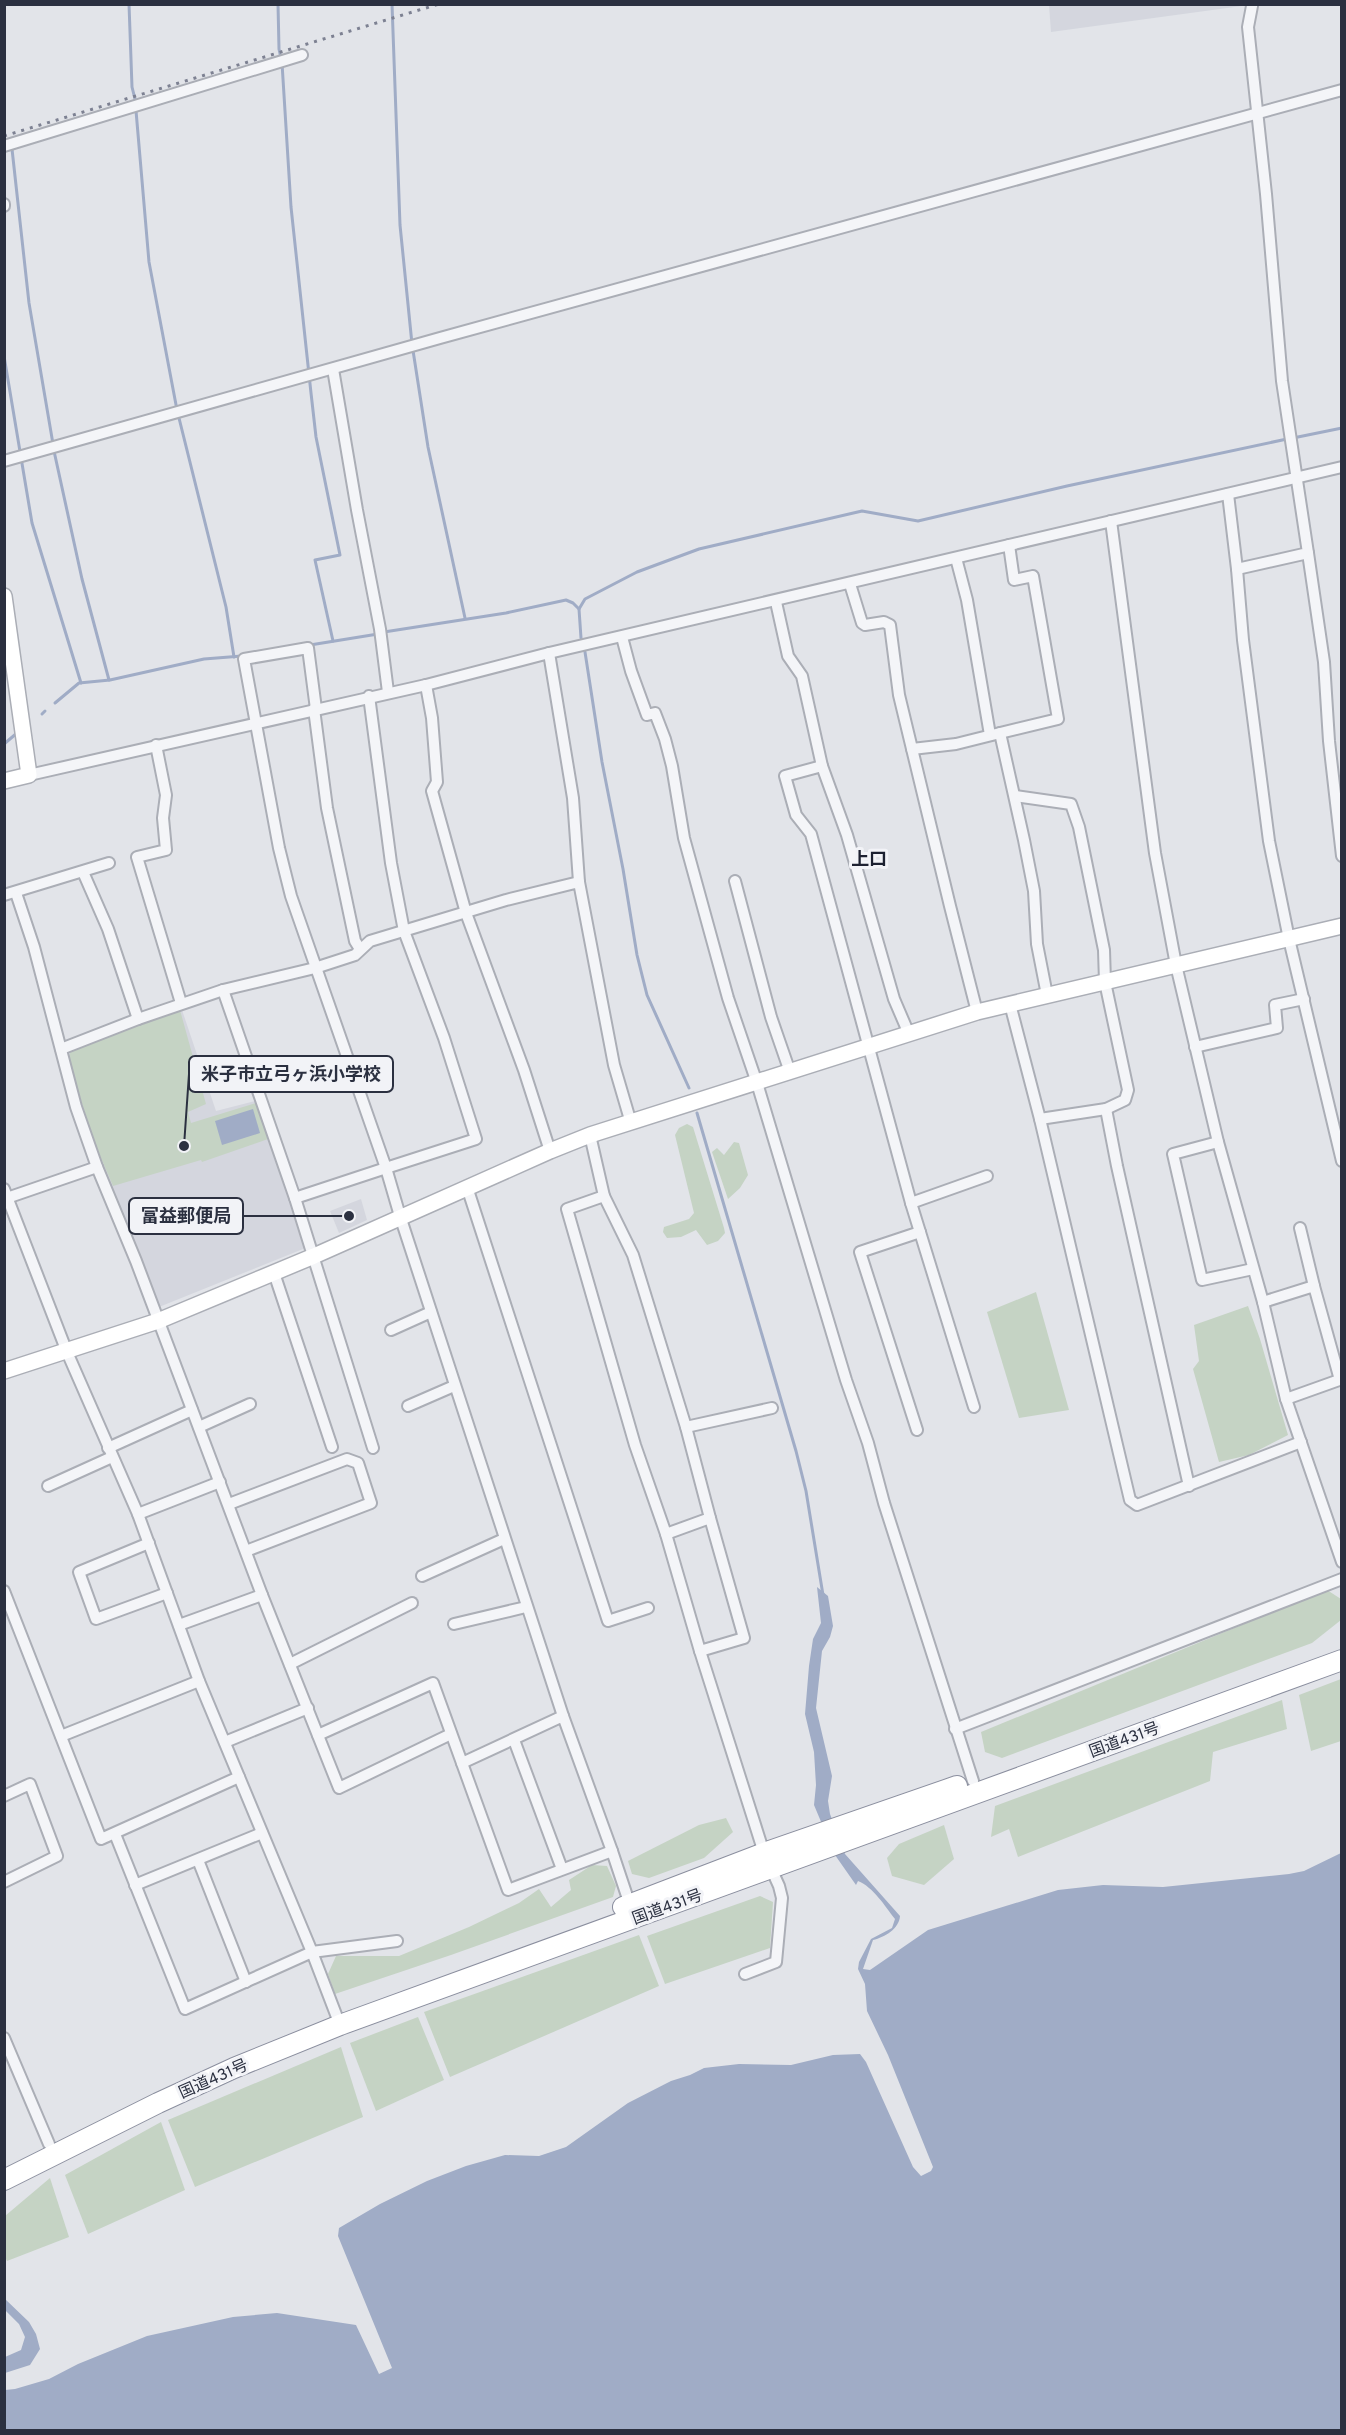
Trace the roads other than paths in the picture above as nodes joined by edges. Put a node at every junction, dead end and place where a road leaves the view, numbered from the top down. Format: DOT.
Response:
graph roads {
  1 [pos="1252,6"];
  2 [pos="302,55"];
  3 [pos="1341,90"];
  4 [pos="1255,114"];
  5 [pos="4,146"];
  6 [pos="333,369"];
  7 [pos="4,461"];
  8 [pos="1341,467"];
  9 [pos="1298,477"];
  10 [pos="1228,494"];
  11 [pos="1111,521"];
  12 [pos="1009,545"];
  13 [pos="1308,553"];
  14 [pos="956,558"];
  15 [pos="1237,569"];
  16 [pos="850,584"];
  17 [pos="4,596"];
  18 [pos="776,602"];
  19 [pos="622,637"];
  20 [pos="549,653"];
  21 [pos="426,685"];
  22 [pos="388,692"];
  23 [pos="369,696"];
  24 [pos="315,709"];
  25 [pos="256,723"];
  26 [pos="995,734"];
  27 [pos="156,745"];
  28 [pos="912,749"];
  29 [pos="822,766"];
  30 [pos="29,775"];
  31 [pos="4,782"];
  32 [pos="1015,796"];
  33 [pos="1341,856"];
  34 [pos="109,863"];
  35 [pos="83,872"];
  36 [pos="735,881"];
  37 [pos="579,882"];
  38 [pos="10,894"];
  39 [pos="466,914"];
  40 [pos="1341,926"];
  41 [pos="404,931"];
  42 [pos="1289,939"];
  43 [pos="360,949"];
  44 [pos="1176,965"];
  45 [pos="315,968"];
  46 [pos="1105,982"];
  47 [pos="223,990"];
  48 [pos="1047,995"];
  49 [pos="1304,999"];
  50 [pos="181,1003"];
  51 [pos="1010,1004"];
  52 [pos="977,1012"];
  53 [pos="138,1019"];
  54 [pos="909,1034"];
  55 [pos="869,1046"];
  56 [pos="1195,1047"];
  57 [pos="61,1049"];
  58 [pos="790,1072"];
  59 [pos="757,1083"];
  60 [pos="1106,1109"];
  61 [pos="1040,1119"];
  62 [pos="631,1123"];
  63 [pos="590,1136"];
  64 [pos="1218,1142"];
  65 [pos="550,1150"];
  66 [pos="1341,1161"];
  67 [pos="97,1167"];
  68 [pos="386,1168"];
  69 [pos="987,1176"];
  70 [pos="467,1187"];
  71 [pos="6,1195"];
  72 [pos="604,1196"];
  73 [pos="295,1198"];
  74 [pos="911,1203"];
  75 [pos="400,1216"];
  76 [pos="1300,1228"];
  77 [pos="920,1232"];
  78 [pos="314,1256"];
  79 [pos="1253,1269"];
  80 [pos="274,1273"];
  81 [pos="1314,1286"];
  82 [pos="1263,1302"];
  83 [pos="431,1312"];
  84 [pos="158,1321"];
  85 [pos="391,1330"];
  86 [pos="67,1352"];
  87 [pos="4,1371"];
  88 [pos="1341,1379"];
  89 [pos="454,1386"];
  90 [pos="1286,1399"];
  91 [pos="250,1404"];
  92 [pos="408,1407"];
  93 [pos="772,1407"];
  94 [pos="974,1407"];
  95 [pos="192,1410"];
  96 [pos="199,1427"];
  97 [pos="686,1427"];
  98 [pos="917,1430"];
  99 [pos="1301,1442"];
  100 [pos="332,1447"];
  101 [pos="373,1448"];
  102 [pos="110,1452"];
  103 [pos="220,1482"];
  104 [pos="48,1486"];
  105 [pos="1189,1486"];
  106 [pos="229,1504"];
  107 [pos="138,1514"];
  108 [pos="710,1518"];
  109 [pos="666,1534"];
  110 [pos="504,1539"];
  111 [pos="149,1543"];
  112 [pos="246,1551"];
  113 [pos="1341,1562"];
  114 [pos="422,1576"];
  115 [pos="1341,1579"];
  116 [pos="4,1591"];
  117 [pos="167,1593"];
  118 [pos="262,1595"];
  119 [pos="412,1603"];
  120 [pos="526,1607"];
  121 [pos="648,1608"];
  122 [pos="454,1624"];
  123 [pos="179,1625"];
  124 [pos="1341,1646"];
  125 [pos="700,1651"];
  126 [pos="1341,1660"];
  127 [pos="290,1664"];
  128 [pos="199,1681"];
  129 [pos="308,1708"];
  130 [pos="563,1716"];
  131 [pos="955,1729"];
  132 [pos="451,1734"];
  133 [pos="318,1735"];
  134 [pos="61,1736"];
  135 [pos="514,1740"];
  136 [pos="225,1742"];
  137 [pos="462,1763"];
  138 [pos="239,1777"];
  139 [pos="973,1781"];
  140 [pos="4,1796"];
  141 [pos="262,1833"];
  142 [pos="115,1834"];
  143 [pos="832,1837"];
  144 [pos="612,1851"];
  145 [pos="198,1860"];
  146 [pos="767,1861"];
  147 [pos="562,1869"];
  148 [pos="4,1882"];
  149 [pos="135,1885"];
  150 [pos="630,1905"];
  151 [pos="397,1941"];
  152 [pos="312,1952"];
  153 [pos="745,1974"];
  154 [pos="246,1982"];
  155 [pos="338,2020"];
  156 [pos="4,2038"];
  157 [pos="9,2064"];
  158 [pos="49,2144"];
  159 [pos="4,2167"];
  160 [pos="4,2180"];
  1 -- 4 [label="street"];
  2 -- 5 [label="street"];
  3 -- 4 [label="street"];
  4 -- 6 [label="street"];
  4 -- 9 [label="street"];
  6 -- 7 [label="street"];
  6 -- 22 [label="street"];
  8 -- 9 [label="street"];
  9 -- 10 [label="street"];
  9 -- 13 [label="street"];
  10 -- 11 [label="street"];
  10 -- 15 [label="street"];
  11 -- 12 [label="street"];
  11 -- 44 [label="street"];
  12 -- 14 [label="street"];
  12 -- 26 [label="street"];
  13 -- 15 [label="street"];
  13 -- 33 [label="street"];
  14 -- 16 [label="street"];
  14 -- 26 [label="street"];
  15 -- 42 [label="street"];
  16 -- 18 [label="street"];
  16 -- 28 [label="street"];
  17 -- 30 [label="street"];
  18 -- 19 [label="street"];
  18 -- 29 [label="street"];
  19 -- 20 [label="street"];
  19 -- 59 [label="street"];
  20 -- 21 [label="street"];
  20 -- 37 [label="street"];
  21 -- 22 [label="street"];
  21 -- 39 [label="street"];
  22 -- 23 [label="street"];
  23 -- 24 [label="street"];
  23 -- 41 [label="street"];
  24 -- 25 [label="street"];
  24 -- 25 [label="street"];
  24 -- 43 [label="street"];
  25 -- 27 [label="street"];
  25 -- 45 [label="street"];
  26 -- 28 [label="street"];
  26 -- 32 [label="street"];
  27 -- 30 [label="street"];
  27 -- 50 [label="street"];
  28 -- 52 [label="street"];
  29 -- 54 [label="street"];
  29 -- 55 [label="street"];
  30 -- 31 [label="street"];
  32 -- 46 [label="street"];
  32 -- 48 [label="street"];
  34 -- 35 [label="street"];
  35 -- 38 [label="street"];
  35 -- 53 [label="street"];
  36 -- 58 [label="street"];
  37 -- 39 [label="street"];
  37 -- 62 [label="street"];
  38 -- 57 [label="street"];
  39 -- 41 [label="street"];
  39 -- 65 [label="street"];
  40 -- 42 [label="street"];
  41 -- 43 [label="street"];
  41 -- 68 [label="street"];
  42 -- 44 [label="street"];
  42 -- 49 [label="street"];
  43 -- 45 [label="street"];
  44 -- 46 [label="street"];
  44 -- 56 [label="street"];
  45 -- 47 [label="street"];
  45 -- 68 [label="street"];
  46 -- 48 [label="street"];
  46 -- 60 [label="street"];
  47 -- 50 [label="street"];
  47 -- 73 [label="street"];
  48 -- 51 [label="street"];
  49 -- 56 [label="street"];
  49 -- 66 [label="street"];
  50 -- 53 [label="street"];
  51 -- 52 [label="street"];
  51 -- 61 [label="street"];
  52 -- 54 [label="street"];
  53 -- 57 [label="street"];
  54 -- 55 [label="street"];
  55 -- 58 [label="street"];
  55 -- 74 [label="street"];
  56 -- 64 [label="street"];
  57 -- 67 [label="street"];
  58 -- 59 [label="street"];
  59 -- 62 [label="street"];
  59 -- 131 [label="street"];
  60 -- 61 [label="street"];
  60 -- 105 [label="street"];
  61 -- 105 [label="street"];
  62 -- 63 [label="street"];
  63 -- 65 [label="street"];
  63 -- 72 [label="street"];
  64 -- 79 [label="street"];
  64 -- 79 [label="street"];
  65 -- 70 [label="street"];
  67 -- 71 [label="street"];
  67 -- 84 [label="street"];
  68 -- 73 [label="street"];
  68 -- 75 [label="street"];
  69 -- 74 [label="street"];
  70 -- 75 [label="street"];
  70 -- 121 [label="street"];
  71 -- 86 [label="street"];
  72 -- 97 [label="street"];
  72 -- 109 [label="street"];
  73 -- 78 [label="street"];
  74 -- 77 [label="street"];
  75 -- 78 [label="street"];
  75 -- 83 [label="street"];
  76 -- 81 [label="street"];
  77 -- 94 [label="street"];
  77 -- 98 [label="street"];
  78 -- 80 [label="street"];
  78 -- 101 [label="street"];
  79 -- 82 [label="street"];
  80 -- 84 [label="street"];
  80 -- 100 [label="street"];
  81 -- 82 [label="street"];
  81 -- 88 [label="street"];
  82 -- 90 [label="street"];
  83 -- 85 [label="street"];
  83 -- 89 [label="street"];
  84 -- 86 [label="street"];
  84 -- 95 [label="street"];
  86 -- 87 [label="street"];
  86 -- 102 [label="street"];
  88 -- 90 [label="street"];
  89 -- 92 [label="street"];
  89 -- 110 [label="street"];
  90 -- 99 [label="street"];
  91 -- 96 [label="street"];
  93 -- 97 [label="street"];
  95 -- 96 [label="street"];
  95 -- 102 [label="street"];
  96 -- 103 [label="street"];
  97 -- 108 [label="street"];
  99 -- 105 [label="street"];
  99 -- 113 [label="street"];
  102 -- 104 [label="street"];
  102 -- 107 [label="street"];
  103 -- 106 [label="street"];
  103 -- 107 [label="street"];
  106 -- 112 [label="street"];
  106 -- 112 [label="street"];
  107 -- 111 [label="street"];
  108 -- 109 [label="street"];
  108 -- 125 [label="street"];
  109 -- 125 [label="street"];
  110 -- 114 [label="street"];
  110 -- 120 [label="street"];
  111 -- 117 [label="street"];
  111 -- 117 [label="street"];
  112 -- 118 [label="street"];
  115 -- 131 [label="street"];
  116 -- 134 [label="street"];
  117 -- 123 [label="street"];
  118 -- 123 [label="street"];
  118 -- 127 [label="street"];
  119 -- 127 [label="street"];
  120 -- 122 [label="street"];
  120 -- 130 [label="street"];
  123 -- 128 [label="street"];
  124 -- 139 [label="highway, 国道431号"];
  125 -- 146 [label="street"];
  126 -- 143 [label="highway, 国道431号"];
  127 -- 129 [label="street"];
  128 -- 134 [label="street"];
  128 -- 136 [label="street"];
  129 -- 133 [label="street"];
  129 -- 136 [label="street"];
  130 -- 135 [label="street"];
  130 -- 144 [label="street"];
  131 -- 139 [label="street"];
  132 -- 133 [label="street"];
  132 -- 133 [label="street"];
  132 -- 137 [label="street"];
  134 -- 142 [label="street"];
  135 -- 137 [label="street"];
  135 -- 147 [label="street"];
  136 -- 138 [label="street"];
  137 -- 147 [label="street"];
  138 -- 141 [label="street"];
  138 -- 142 [label="street"];
  139 -- 143 [label="highway, 国道431号"];
  140 -- 148 [label="street"];
  141 -- 145 [label="street"];
  141 -- 152 [label="street"];
  142 -- 149 [label="street"];
  143 -- 146 [label="highway, 国道431号"];
  144 -- 147 [label="street"];
  144 -- 150 [label="street"];
  145 -- 149 [label="street"];
  145 -- 154 [label="street"];
  146 -- 150 [label="highway, 国道431号"];
  146 -- 153 [label="street"];
  146 -- 155 [label="highway, 国道431号"];
  149 -- 154 [label="street"];
  150 -- 155 [label="highway, 国道431号"];
  151 -- 152 [label="street"];
  152 -- 154 [label="street"];
  152 -- 155 [label="street"];
  155 -- 158 [label="highway, 国道431号"];
  155 -- 160 [label="highway, 国道431号"];
  156 -- 157 [label="street"];
  157 -- 158 [label="street"];
  158 -- 159 [label="highway, 国道431号"];
}
